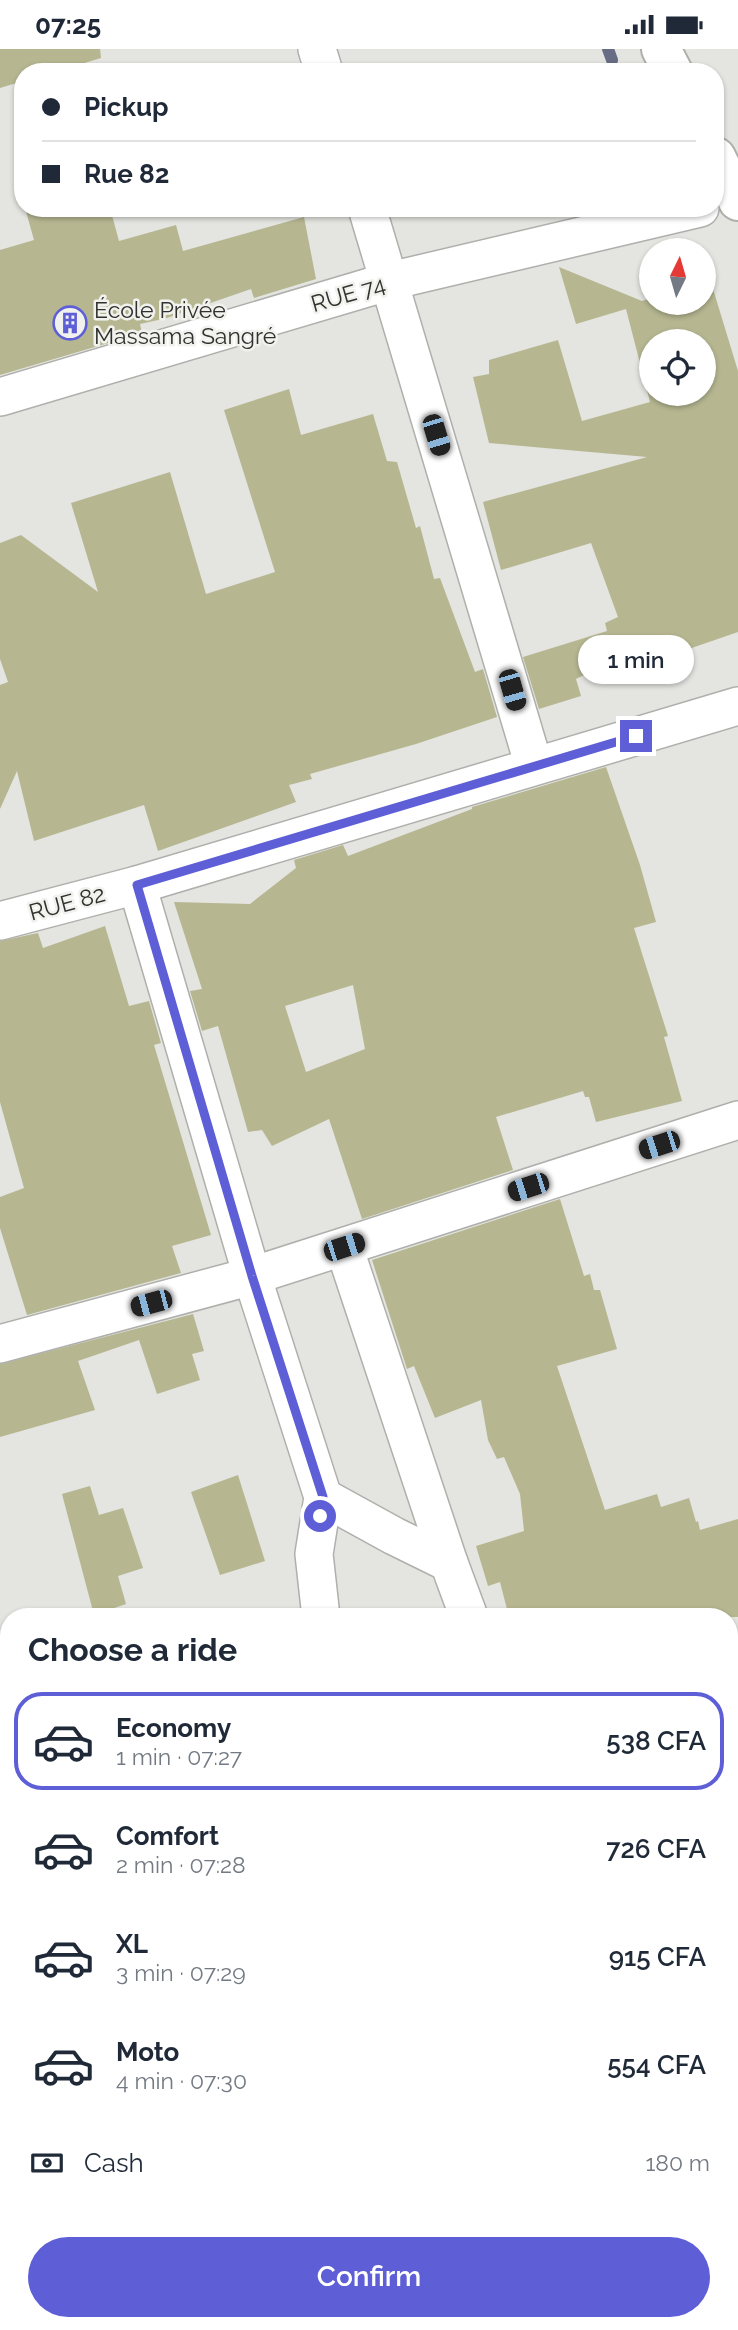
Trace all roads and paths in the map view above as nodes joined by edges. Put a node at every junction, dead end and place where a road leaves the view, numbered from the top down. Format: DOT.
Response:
graph roads {
  1 [pos="724,183"];
  2 [pos="730,202"];
  3 [pos="370,217"];
  4 [pos="662,217"];
  5 [pos="390,281"];
  6 [pos="0,397"];
  7 [pos="738,706"];
  8 [pos="534,767"];
  9 [pos="137,885"];
  10 [pos="0,921"];
  11 [pos="738,1120"];
  12 [pos="344,1247"];
  13 [pos="252,1276"];
  14 [pos="0,1344"];
  15 [pos="323,1497"];
  16 [pos="449,1563"];
  17 [pos="320,1608"];
  18 [pos="466,1608"];
  1 -- 2 [label="street"];
  3 -- 5 [label="street"];
  4 -- 5 [label="street, RUE 74"];
  5 -- 6 [label="street, RUE 74"];
  5 -- 8 [label="street"];
  7 -- 8 [label="street, RUE 82"];
  8 -- 9 [label="street, RUE 82"];
  9 -- 10 [label="street, RUE 82"];
  9 -- 13 [label="street"];
  11 -- 12 [label="street"];
  12 -- 13 [label="street"];
  12 -- 16 [label="street"];
  13 -- 14 [label="street"];
  13 -- 15 [label="street"];
  15 -- 16 [label="street"];
  15 -- 17 [label="street"];
  16 -- 18 [label="street"];
}
